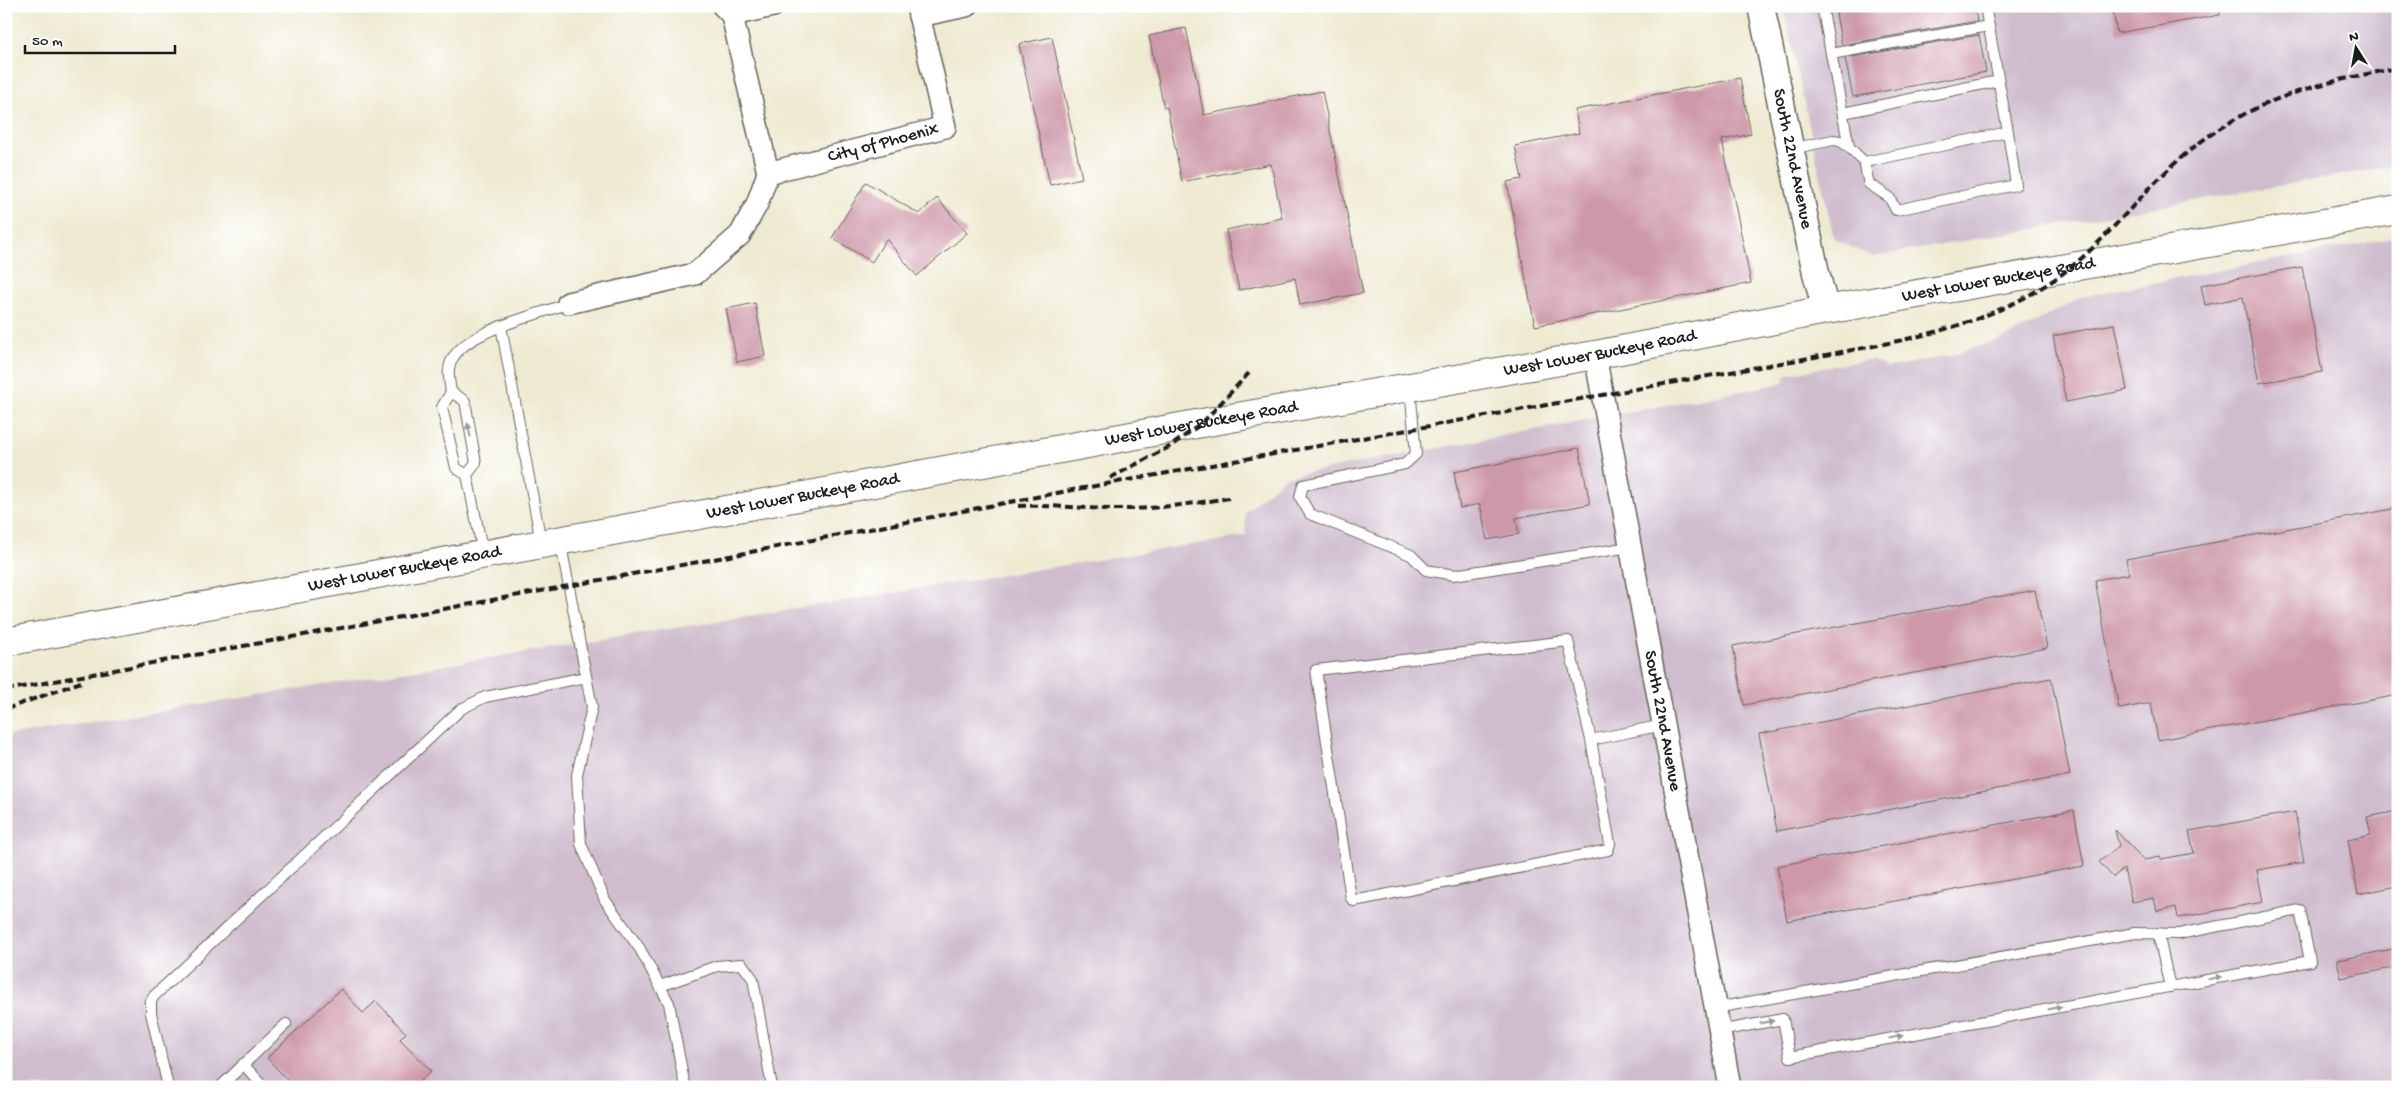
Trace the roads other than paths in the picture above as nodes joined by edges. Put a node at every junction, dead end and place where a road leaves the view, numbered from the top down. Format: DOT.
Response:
graph roads {
  1 [pos="773,6"];
  2 [pos="966,6"];
  3 [pos="1761,6"];
  4 [pos="1822,6"];
  5 [pos="1985,6"];
  6 [pos="727,11"];
  7 [pos="918,11"];
  8 [pos="1989,26"];
  9 [pos="1831,54"];
  10 [pos="1998,81"];
  11 [pos="1842,112"];
  12 [pos="2008,132"];
  13 [pos="1849,147"];
  14 [pos="1790,149"];
  15 [pos="1864,162"];
  16 [pos="768,173"];
  17 [pos="2398,210"];
  18 [pos="568,303"];
  19 [pos="1826,310"];
  20 [pos="502,326"];
  21 [pos="1595,355"];
  22 [pos="1410,388"];
  23 [pos="451,392"];
  24 [pos="467,475"];
  25 [pos="551,541"];
  26 [pos="1630,547"];
  27 [pos="483,553"];
  28 [pos="6,642"];
  29 [pos="586,677"];
  30 [pos="1663,725"];
  31 [pos="1591,740"];
  32 [pos="2158,933"];
  33 [pos="660,986"];
  34 [pos="2170,987"];
  35 [pos="1715,1008"];
  36 [pos="286,1024"];
  37 [pos="1719,1031"];
  38 [pos="243,1064"];
  39 [pos="168,1087"];
  40 [pos="220,1087"];
  41 [pos="264,1087"];
  42 [pos="685,1087"];
  43 [pos="772,1087"];
  44 [pos="1730,1087"];
  1 -- 6 [label="street"];
  2 -- 7 [label="street, City of Phoenix"];
  3 -- 14 [label="street, South 22nd Avenue"];
  4 -- 9 [label="lane"];
  5 -- 8 [label="lane"];
  6 -- 16 [label="street"];
  7 -- 16 [label="street, City of Phoenix"];
  8 -- 9 [label="lane"];
  8 -- 10 [label="lane"];
  9 -- 11 [label="lane"];
  10 -- 11 [label="lane"];
  10 -- 12 [label="lane"];
  11 -- 13 [label="lane"];
  12 -- 15 [label="lane"];
  12 -- 15 [label="lane"];
  13 -- 14 [label="lane"];
  13 -- 15 [label="lane"];
  14 -- 19 [label="street, South 22nd Avenue"];
  16 -- 18 [label="street"];
  17 -- 19 [label="main road, West Lower Buckeye Road"];
  18 -- 20 [label="lane"];
  19 -- 21 [label="main road, West Lower Buckeye Road"];
  20 -- 23 [label="lane"];
  20 -- 25 [label="lane"];
  21 -- 22 [label="main road, West Lower Buckeye Road"];
  21 -- 26 [label="street, South 22nd Avenue"];
  22 -- 25 [label="main road, West Lower Buckeye Road"];
  22 -- 26 [label="lane"];
  23 -- 24 [label="lane"];
  24 -- 23 [label="lane, one-way"];
  24 -- 27 [label="lane"];
  25 -- 27 [label="main road, West Lower Buckeye Road"];
  25 -- 29 [label="lane"];
  26 -- 30 [label="street, South 22nd Avenue"];
  27 -- 28 [label="main road, West Lower Buckeye Road"];
  29 -- 33 [label="lane"];
  29 -- 39 [label="lane"];
  30 -- 31 [label="lane"];
  30 -- 35 [label="street, South 22nd Avenue"];
  31 -- 31 [label="lane"];
  32 -- 34 [label="lane"];
  34 -- 32 [label="lane, one-way"];
  32 -- 35 [label="lane"];
  33 -- 42 [label="lane"];
  33 -- 43 [label="lane"];
  37 -- 34 [label="lane, one-way"];
  35 -- 37 [label="street, South 22nd Avenue"];
  36 -- 38 [label="lane"];
  37 -- 44 [label="street, South 22nd Avenue"];
  38 -- 40 [label="lane"];
  38 -- 41 [label="lane"];
}
